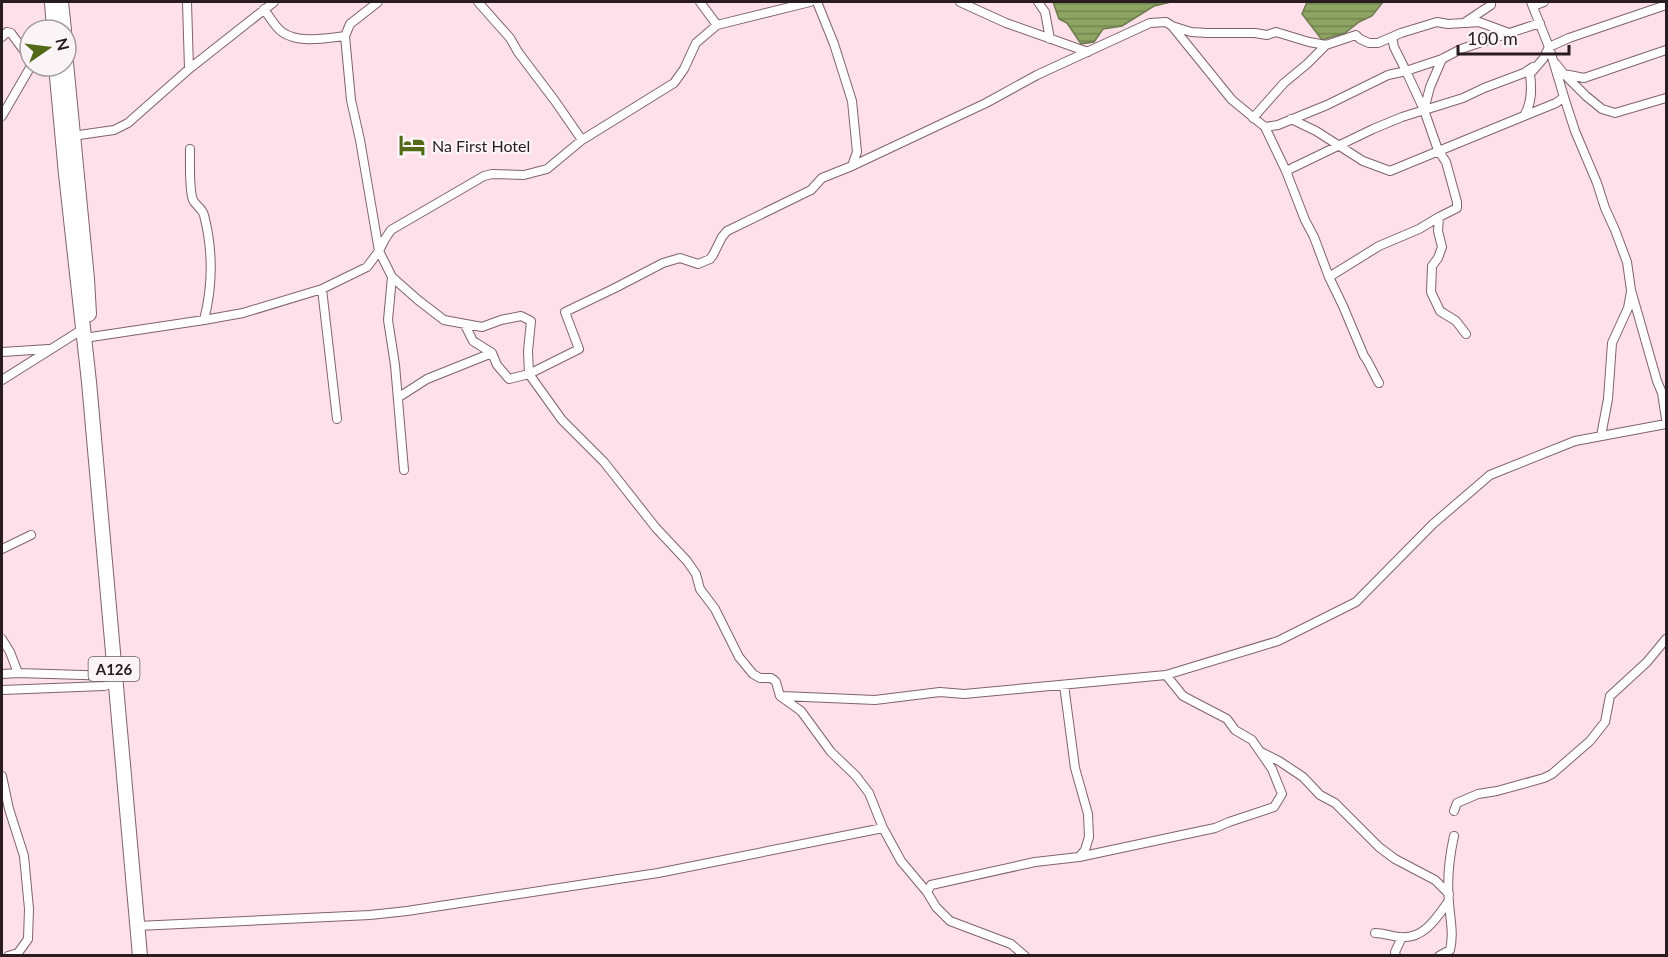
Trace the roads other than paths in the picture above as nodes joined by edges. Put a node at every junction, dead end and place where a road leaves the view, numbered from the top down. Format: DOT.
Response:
graph roads {
  1 [pos="52,2"];
  2 [pos="62,2"];
  3 [pos="187,2"];
  4 [pos="274,2"];
  5 [pos="378,2"];
  6 [pos="478,2"];
  7 [pos="700,2"];
  8 [pos="810,2"];
  9 [pos="817,2"];
  10 [pos="960,2"];
  11 [pos="1038,2"];
  12 [pos="1491,2"];
  13 [pos="1544,2"];
  14 [pos="1532,4"];
  15 [pos="1666,5"];
  16 [pos="264,9"];
  17 [pos="53,18"];
  18 [pos="63,18"];
  19 [pos="1464,23"];
  20 [pos="1540,23"];
  21 [pos="717,25"];
  22 [pos="1172,26"];
  23 [pos="1509,33"];
  24 [pos="345,36"];
  25 [pos="2,37"];
  26 [pos="1392,37"];
  27 [pos="1050,39"];
  28 [pos="18,42"];
  29 [pos="1326,45"];
  30 [pos="1549,47"];
  31 [pos="1666,50"];
  32 [pos="1088,52"];
  33 [pos="1443,59"];
  34 [pos="1539,63"];
  35 [pos="1555,63"];
  36 [pos="189,69"];
  37 [pos="1406,71"];
  38 [pos="1564,74"];
  39 [pos="24,78"];
  40 [pos="57,78"];
  41 [pos="67,78"];
  42 [pos="1564,97"];
  43 [pos="1666,98"];
  44 [pos="1424,110"];
  45 [pos="2,116"];
  46 [pos="1524,116"];
  47 [pos="1253,118"];
  48 [pos="1291,119"];
  49 [pos="1264,127"];
  50 [pos="72,136"];
  51 [pos="582,140"];
  52 [pos="1340,146"];
  53 [pos="190,149"];
  54 [pos="1438,150"];
  55 [pos="852,166"];
  56 [pos="1286,171"];
  57 [pos="1439,217"];
  58 [pos="379,251"];
  59 [pos="392,277"];
  60 [pos="1329,277"];
  61 [pos="322,289"];
  62 [pos="1631,290"];
  63 [pos="204,321"];
  64 [pos="465,325"];
  65 [pos="87,333"];
  66 [pos="1466,334"];
  67 [pos="50,349"];
  68 [pos="2,352"];
  69 [pos="492,353"];
  70 [pos="529,374"];
  71 [pos="2,380"];
  72 [pos="1378,383"];
  73 [pos="399,397"];
  74 [pos="337,419"];
  75 [pos="1666,419"];
  76 [pos="1666,424"];
  77 [pos="1601,436"];
  78 [pos="404,470"];
  79 [pos="31,535"];
  80 [pos="2,549"];
  81 [pos="2,639"];
  82 [pos="1666,639"];
  83 [pos="2,674"];
  84 [pos="18,674"];
  85 [pos="1166,675"];
  86 [pos="115,679"];
  87 [pos="1064,685"];
  88 [pos="2,690"];
  89 [pos="780,696"];
  90 [pos="1261,752"];
  91 [pos="2,777"];
  92 [pos="1454,811"];
  93 [pos="883,828"];
  94 [pos="1454,836"];
  95 [pos="1079,857"];
  96 [pos="927,892"];
  97 [pos="1449,898"];
  98 [pos="137,926"];
  99 [pos="1375,933"];
  100 [pos="1402,937"];
  101 [pos="19,954"];
  102 [pos="8,956"];
  103 [pos="140,956"];
  104 [pos="1025,956"];
  105 [pos="1396,956"];
  106 [pos="1439,956"];
  1 -- 17 [label="highway"];
  2 -- 18 [label="highway"];
  3 -- 36 [label="street"];
  4 -- 16 [label="street"];
  5 -- 24 [label="street"];
  6 -- 51 [label="street"];
  7 -- 21 [label="street"];
  8 -- 21 [label="street"];
  9 -- 55 [label="street"];
  10 -- 27 [label="street"];
  11 -- 27 [label="street"];
  12 -- 19 [label="street"];
  13 -- 14 [label="street"];
  14 -- 20 [label="street"];
  15 -- 30 [label="street"];
  16 -- 24 [label="street"];
  16 -- 36 [label="street"];
  19 -- 23 [label="street"];
  19 -- 26 [label="street"];
  20 -- 23 [label="street"];
  20 -- 30 [label="street"];
  21 -- 51 [label="street"];
  22 -- 29 [label="street"];
  22 -- 32 [label="street"];
  22 -- 47 [label="street"];
  23 -- 33 [label="street"];
  24 -- 58 [label="street"];
  25 -- 28 [label="street"];
  26 -- 29 [label="street"];
  26 -- 37 [label="street"];
  27 -- 32 [label="street"];
  29 -- 47 [label="street"];
  30 -- 34 [label="street"];
  30 -- 35 [label="street"];
  31 -- 38 [label="street"];
  32 -- 55 [label="street"];
  33 -- 37 [label="street"];
  33 -- 44 [label="street"];
  34 -- 44 [label="street"];
  34 -- 46 [label="street"];
  35 -- 38 [label="street"];
  35 -- 42 [label="street"];
  36 -- 50 [label="street"];
  37 -- 44 [label="street"];
  37 -- 48 [label="street"];
  38 -- 43 [label="street"];
  39 -- 45 [label="street"];
  40 -- 65 [label="highway, A126"];
  41 -- 50 [label="highway, A126"];
  42 -- 46 [label="street"];
  42 -- 62 [label="street"];
  44 -- 52 [label="street"];
  44 -- 54 [label="street"];
  46 -- 54 [label="street"];
  47 -- 49 [label="street"];
  48 -- 49 [label="street"];
  48 -- 52 [label="street"];
  49 -- 56 [label="street"];
  50 -- 65 [label="highway, A126"];
  51 -- 58 [label="street"];
  52 -- 54 [label="street"];
  52 -- 56 [label="street"];
  53 -- 63 [label="street"];
  54 -- 57 [label="street"];
  55 -- 70 [label="street"];
  56 -- 60 [label="street"];
  57 -- 60 [label="street"];
  57 -- 66 [label="street"];
  58 -- 59 [label="street"];
  58 -- 61 [label="street"];
  59 -- 64 [label="street"];
  59 -- 73 [label="street"];
  60 -- 72 [label="street"];
  61 -- 63 [label="street"];
  61 -- 74 [label="street"];
  62 -- 75 [label="street"];
  62 -- 77 [label="street"];
  63 -- 65 [label="street"];
  64 -- 69 [label="street"];
  64 -- 70 [label="street"];
  65 -- 67 [label="street"];
  65 -- 86 [label="highway, A126"];
  67 -- 68 [label="street"];
  67 -- 71 [label="street"];
  69 -- 70 [label="street"];
  69 -- 73 [label="street"];
  70 -- 89 [label="street"];
  73 -- 78 [label="street"];
  76 -- 77 [label="street"];
  77 -- 85 [label="street"];
  79 -- 80 [label="street"];
  81 -- 84 [label="street"];
  82 -- 92 [label="street"];
  83 -- 84 [label="street"];
  84 -- 86 [label="street"];
  85 -- 87 [label="street"];
  85 -- 90 [label="street"];
  86 -- 88 [label="street"];
  86 -- 98 [label="highway, A126"];
  87 -- 89 [label="street"];
  87 -- 95 [label="street"];
  89 -- 93 [label="street"];
  90 -- 95 [label="street"];
  90 -- 97 [label="street"];
  91 -- 101 [label="street"];
  93 -- 96 [label="street"];
  93 -- 98 [label="street"];
  94 -- 97 [label="street"];
  95 -- 96 [label="street"];
  96 -- 104 [label="street"];
  97 -- 100 [label="street"];
  97 -- 106 [label="street"];
  98 -- 103 [label="highway, A126"];
  99 -- 100 [label="street"];
  100 -- 105 [label="street"];
  101 -- 102 [label="street"];
}
